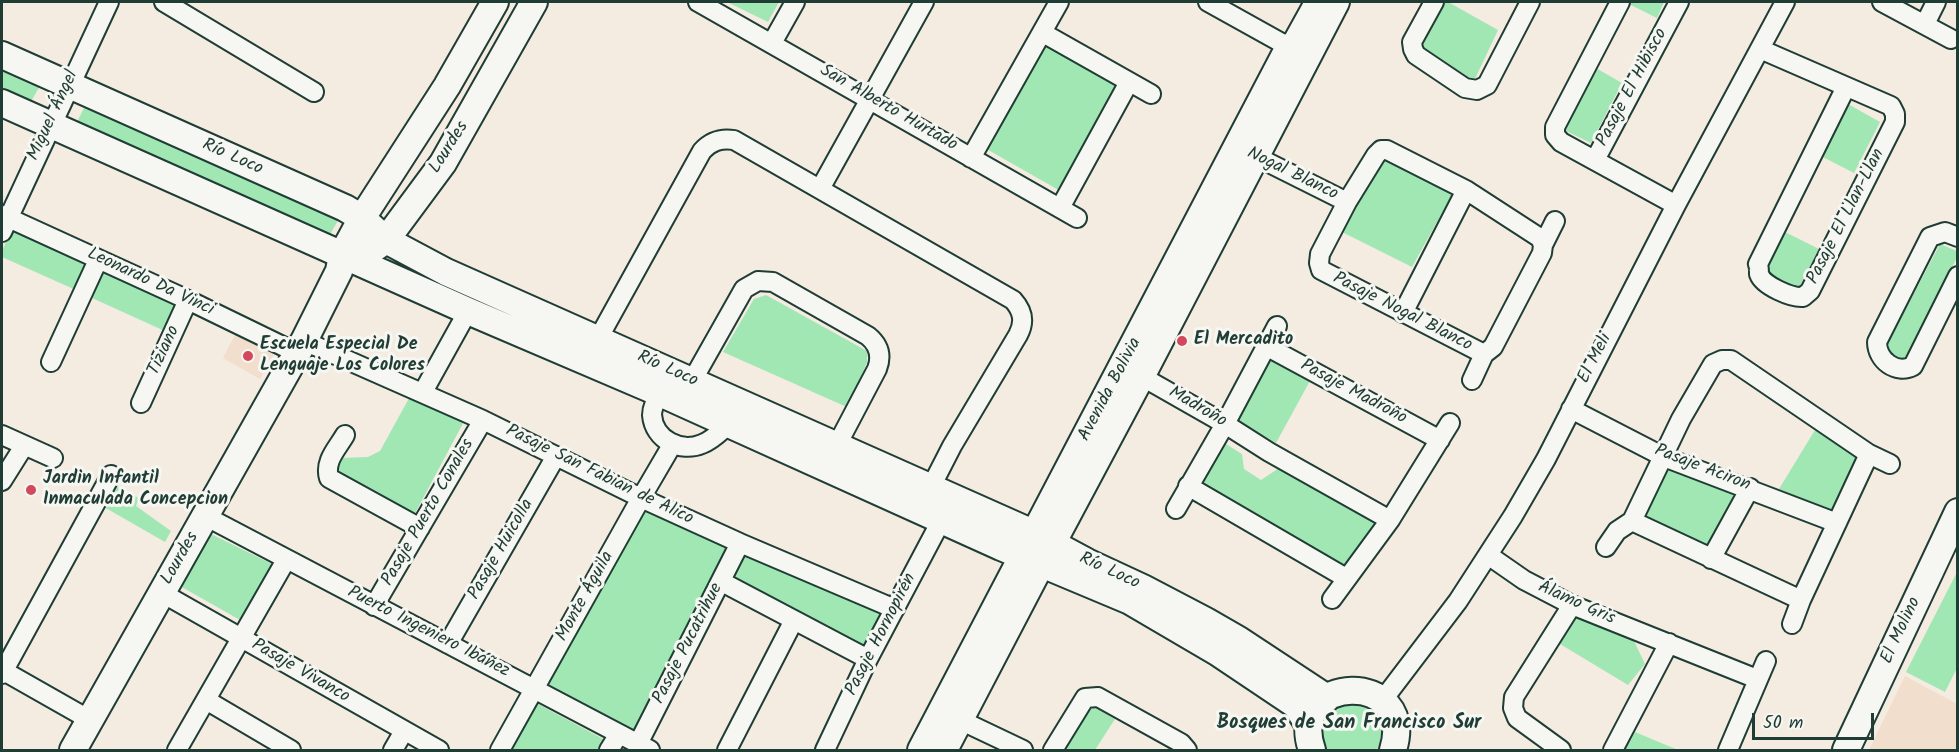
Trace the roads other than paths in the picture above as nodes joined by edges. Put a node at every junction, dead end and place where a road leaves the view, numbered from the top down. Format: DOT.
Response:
graph roads {
  1 [pos="109,2"];
  2 [pos="164,2"];
  3 [pos="495,2"];
  4 [pos="534,2"];
  5 [pos="698,2"];
  6 [pos="795,2"];
  7 [pos="924,2"];
  8 [pos="1059,2"];
  9 [pos="1208,2"];
  10 [pos="1314,2"];
  11 [pos="1336,2"];
  12 [pos="1434,2"];
  13 [pos="1530,2"];
  14 [pos="1620,2"];
  15 [pos="1679,2"];
  16 [pos="1785,2"];
  17 [pos="1936,2"];
  18 [pos="1886,3"];
  19 [pos="1924,24"];
  20 [pos="1043,33"];
  21 [pos="1951,39"];
  22 [pos="772,43"];
  23 [pos="1760,49"];
  24 [pos="1298,51"];
  25 [pos="2,55"];
  26 [pos="1129,82"];
  27 [pos="69,85"];
  28 [pos="1846,87"];
  29 [pos="314,92"];
  30 [pos="1151,94"];
  31 [pos="870,99"];
  32 [pos="2,103"];
  33 [pos="50,124"];
  34 [pos="1246,151"];
  35 [pos="971,158"];
  36 [pos="1595,160"];
  37 [pos="820,189"];
  38 [pos="1466,190"];
  39 [pos="1347,202"];
  40 [pos="1676,205"];
  41 [pos="1060,208"];
  42 [pos="362,218"];
  43 [pos="1077,218"];
  44 [pos="1556,221"];
  45 [pos="3,222"];
  46 [pos="1958,237"];
  47 [pos="386,240"];
  48 [pos="1543,245"];
  49 [pos="99,260"];
  50 [pos="346,262"];
  51 [pos="1321,270"];
  52 [pos="1958,276"];
  53 [pos="188,300"];
  54 [pos="468,311"];
  55 [pos="1403,313"];
  56 [pos="1949,313"];
  57 [pos="1277,326"];
  58 [pos="598,339"];
  59 [pos="1266,346"];
  60 [pos="301,347"];
  61 [pos="1484,354"];
  62 [pos="51,362"];
  63 [pos="1133,371"];
  64 [pos="1472,380"];
  65 [pos="692,381"];
  66 [pos="423,393"];
  67 [pos="660,393"];
  68 [pos="141,402"];
  69 [pos="1571,409"];
  70 [pos="483,420"];
  71 [pos="1450,423"];
  72 [pos="729,424"];
  73 [pos="1225,424"];
  74 [pos="2,435"];
  75 [pos="345,435"];
  76 [pos="1440,440"];
  77 [pos="672,445"];
  78 [pos="837,445"];
  79 [pos="24,446"];
  80 [pos="1869,454"];
  81 [pos="556,456"];
  82 [pos="1664,457"];
  83 [pos="53,458"];
  84 [pos="1890,464"];
  85 [pos="111,475"];
  86 [pos="2,481"];
  87 [pos="1188,486"];
  88 [pos="931,487"];
  89 [pos="1750,488"];
  90 [pos="641,498"];
  91 [pos="1176,509"];
  92 [pos="1958,512"];
  93 [pos="205,516"];
  94 [pos="941,520"];
  95 [pos="1390,520"];
  96 [pos="1632,520"];
  97 [pos="1837,523"];
  98 [pos="420,528"];
  99 [pos="740,543"];
  100 [pos="1606,547"];
  101 [pos="1038,549"];
  102 [pos="1488,555"];
  103 [pos="1711,559"];
  104 [pos="286,560"];
  105 [pos="1346,579"];
  106 [pos="722,582"];
  107 [pos="162,593"];
  108 [pos="1332,599"];
  109 [pos="1801,600"];
  110 [pos="1572,605"];
  111 [pos="374,606"];
  112 [pos="895,609"];
  113 [pos="794,620"];
  114 [pos="1792,624"];
  115 [pos="242,638"];
  116 [pos="1669,643"];
  117 [pos="448,644"];
  118 [pos="868,659"];
  119 [pos="1766,661"];
  120 [pos="2,672"];
  121 [pos="1757,680"];
  122 [pos="534,689"];
  123 [pos="1327,698"];
  124 [pos="206,700"];
  125 [pos="1382,701"];
  126 [pos="90,720"];
  127 [pos="960,720"];
  128 [pos="404,731"];
  129 [pos="619,734"];
  130 [pos="1310,738"];
  131 [pos="644,747"];
  132 [pos="73,750"];
  133 [pos="177,750"];
  134 [pos="291,750"];
  135 [pos="393,750"];
  136 [pos="439,750"];
  137 [pos="500,750"];
  138 [pos="609,750"];
  139 [pos="727,750"];
  140 [pos="825,750"];
  141 [pos="921,750"];
  142 [pos="945,750"];
  143 [pos="1023,750"];
  144 [pos="1053,750"];
  145 [pos="1188,750"];
  146 [pos="1393,750"];
  147 [pos="1561,750"];
  148 [pos="1613,750"];
  149 [pos="1728,750"];
  150 [pos="1846,750"];
  1 -- 27 [label="street, Miguel Ángel"];
  2 -- 29 [label="street"];
  3 -- 42 [label="street, Lourdes"];
  4 -- 47 [label="street, Lourdes"];
  5 -- 22 [label="street, San Alberto Hurtado"];
  6 -- 22 [label="street"];
  7 -- 31 [label="street"];
  8 -- 20 [label="street"];
  9 -- 24 [label="street"];
  10 -- 24 [label="street"];
  11 -- 24 [label="street, Avenida Bolivia"];
  12 -- 13 [label="street"];
  14 -- 36 [label="street, Pasaje El Hibisco"];
  15 -- 36 [label="street, Pasaje El Hibisco"];
  16 -- 23 [label="street, El Meli"];
  17 -- 19 [label="street"];
  18 -- 19 [label="street"];
  19 -- 21 [label="street"];
  20 -- 26 [label="street"];
  20 -- 35 [label="street"];
  22 -- 31 [label="street, San Alberto Hurtado"];
  23 -- 28 [label="street"];
  23 -- 40 [label="street, El Meli"];
  24 -- 34 [label="street, Avenida Bolivia"];
  25 -- 27 [label="street, Río Loco"];
  26 -- 30 [label="street"];
  26 -- 41 [label="street"];
  27 -- 33 [label="street, Miguel Ángel"];
  27 -- 42 [label="street, Río Loco"];
  28 -- 28 [label="street, Pasaje El Llan-Llan"];
  31 -- 35 [label="street, San Alberto Hurtado"];
  31 -- 37 [label="street"];
  32 -- 33 [label="street, Río Loco"];
  33 -- 45 [label="street, Miguel Ángel"];
  33 -- 50 [label="street, Río Loco"];
  34 -- 39 [label="street, Nogal Blanco"];
  34 -- 63 [label="street, Avenida Bolivia"];
  35 -- 41 [label="street, San Alberto Hurtado"];
  36 -- 40 [label="street"];
  37 -- 58 [label="street"];
  37 -- 88 [label="street"];
  38 -- 39 [label="street, Nogal Blanco"];
  38 -- 48 [label="street"];
  38 -- 55 [label="street"];
  39 -- 51 [label="street, Nogal Blanco"];
  40 -- 69 [label="street, El Meli"];
  41 -- 43 [label="street, San Alberto Hurtado"];
  42 -- 47 [label="street, Río Loco"];
  42 -- 50 [label="street, Lourdes"];
  44 -- 48 [label="street, Pasaje Nogal Blanco"];
  45 -- 49 [label="street, Leonardo Da Vinci"];
  46 -- 56 [label="street"];
  47 -- 50 [label="street, Lourdes"];
  47 -- 58 [label="street, Río Loco"];
  48 -- 61 [label="street, Pasaje Nogal Blanco"];
  49 -- 53 [label="street, Leonardo Da Vinci"];
  49 -- 62 [label="street"];
  50 -- 54 [label="street, Río Loco"];
  50 -- 60 [label="street, Lourdes"];
  51 -- 55 [label="street, Pasaje Nogal Blanco"];
  52 -- 56 [label="street"];
  53 -- 60 [label="street, Leonardo Da Vinci"];
  53 -- 68 [label="street, Tiziano"];
  54 -- 66 [label="street"];
  54 -- 67 [label="street, Río Loco"];
  55 -- 61 [label="street, Pasaje Nogal Blanco"];
  57 -- 59 [label="street"];
  58 -- 65 [label="street, Río Loco"];
  59 -- 73 [label="street"];
  59 -- 76 [label="street, Pasaje Madroño"];
  60 -- 66 [label="street, Pasaje San Fabian de Alico"];
  60 -- 93 [label="street, Lourdes"];
  61 -- 64 [label="street, Pasaje Nogal Blanco"];
  63 -- 73 [label="street, Madroño"];
  63 -- 101 [label="street, Avenida Bolivia"];
  65 -- 78 [label="street, Río Loco"];
  65 -- 78 [label="street"];
  66 -- 70 [label="street, Pasaje San Fabian de Alico"];
  67 -- 72 [label="street, Río Loco"];
  67 -- 77 [label="street"];
  69 -- 82 [label="street, Pasaje Aciron"];
  69 -- 102 [label="street, El Meli"];
  70 -- 81 [label="street, Pasaje San Fabian de Alico"];
  70 -- 98 [label="street, Pasaje Puerto Conales"];
  71 -- 76 [label="street"];
  72 -- 77 [label="street"];
  72 -- 94 [label="street, Río Loco"];
  73 -- 87 [label="street"];
  73 -- 95 [label="street, Madroño"];
  74 -- 79 [label="street"];
  75 -- 98 [label="street"];
  76 -- 95 [label="street"];
  77 -- 90 [label="street, Monte Águila"];
  78 -- 88 [label="street, Río Loco"];
  79 -- 83 [label="street"];
  79 -- 86 [label="street"];
  80 -- 82 [label="street"];
  80 -- 84 [label="street"];
  80 -- 97 [label="street"];
  81 -- 90 [label="street, Pasaje San Fabian de Alico"];
  81 -- 117 [label="street, Pasaje Huicolla"];
  82 -- 89 [label="street, Pasaje Aciron"];
  82 -- 96 [label="street"];
  85 -- 120 [label="street"];
  87 -- 91 [label="street"];
  87 -- 105 [label="street"];
  88 -- 101 [label="street, Río Loco"];
  89 -- 97 [label="street, Pasaje Aciron"];
  89 -- 103 [label="street"];
  90 -- 99 [label="street, Pasaje San Fabian de Alico"];
  90 -- 122 [label="street, Monte Águila"];
  92 -- 150 [label="street, El Molino"];
  93 -- 104 [label="street, Puerto Ingeniero Ibáñez"];
  93 -- 107 [label="street, Lourdes"];
  94 -- 101 [label="street, Río Loco"];
  94 -- 112 [label="street, Pasaje Hornopirén"];
  95 -- 105 [label="street"];
  96 -- 100 [label="street"];
  96 -- 103 [label="street"];
  97 -- 109 [label="street"];
  98 -- 111 [label="street, Pasaje Puerto Conales"];
  99 -- 106 [label="street, Pasaje Pucatrihue"];
  99 -- 112 [label="street, Pasaje San Fabian de Alico"];
  101 -- 123 [label="street, Río Loco"];
  101 -- 127 [label="street, Avenida Bolivia"];
  101 -- 130 [label="street, Río Loco"];
  101 -- 141 [label="street, Avenida Bolivia"];
  102 -- 110 [label="street, Álamo Gris"];
  102 -- 125 [label="street, El Meli"];
  103 -- 109 [label="street"];
  104 -- 111 [label="street, Puerto Ingeniero Ibáñez"];
  104 -- 115 [label="street"];
  105 -- 108 [label="street"];
  106 -- 113 [label="street"];
  106 -- 131 [label="street, Pasaje Pucatrihue"];
  107 -- 115 [label="street, Pasaje Vivanco"];
  107 -- 126 [label="street, Lourdes"];
  109 -- 114 [label="street"];
  110 -- 116 [label="street, Álamo Gris"];
  110 -- 147 [label="street"];
  111 -- 117 [label="street, Puerto Ingeniero Ibáñez"];
  112 -- 118 [label="street, Pasaje Hornopirén"];
  113 -- 118 [label="street"];
  113 -- 139 [label="street"];
  115 -- 124 [label="street"];
  115 -- 128 [label="street, Pasaje Vivanco"];
  116 -- 121 [label="street, Álamo Gris"];
  116 -- 148 [label="street"];
  117 -- 122 [label="street, Puerto Ingeniero Ibáñez"];
  118 -- 140 [label="street, Pasaje Hornopirén"];
  119 -- 121 [label="street"];
  120 -- 126 [label="street"];
  121 -- 149 [label="street"];
  122 -- 129 [label="street, Puerto Ingeniero Ibáñez"];
  122 -- 137 [label="street, Monte Águila"];
  123 -- 125 [label="street"];
  123 -- 130 [label="street"];
  124 -- 133 [label="street"];
  124 -- 134 [label="street"];
  125 -- 146 [label="street"];
  126 -- 132 [label="street, Lourdes"];
  127 -- 142 [label="street, Avenida Bolivia"];
  127 -- 143 [label="street"];
  128 -- 135 [label="street"];
  128 -- 136 [label="street, Pasaje Vivanco"];
  129 -- 131 [label="street, Puerto Ingeniero Ibáñez"];
  129 -- 138 [label="street"];
  144 -- 145 [label="street"];
}
